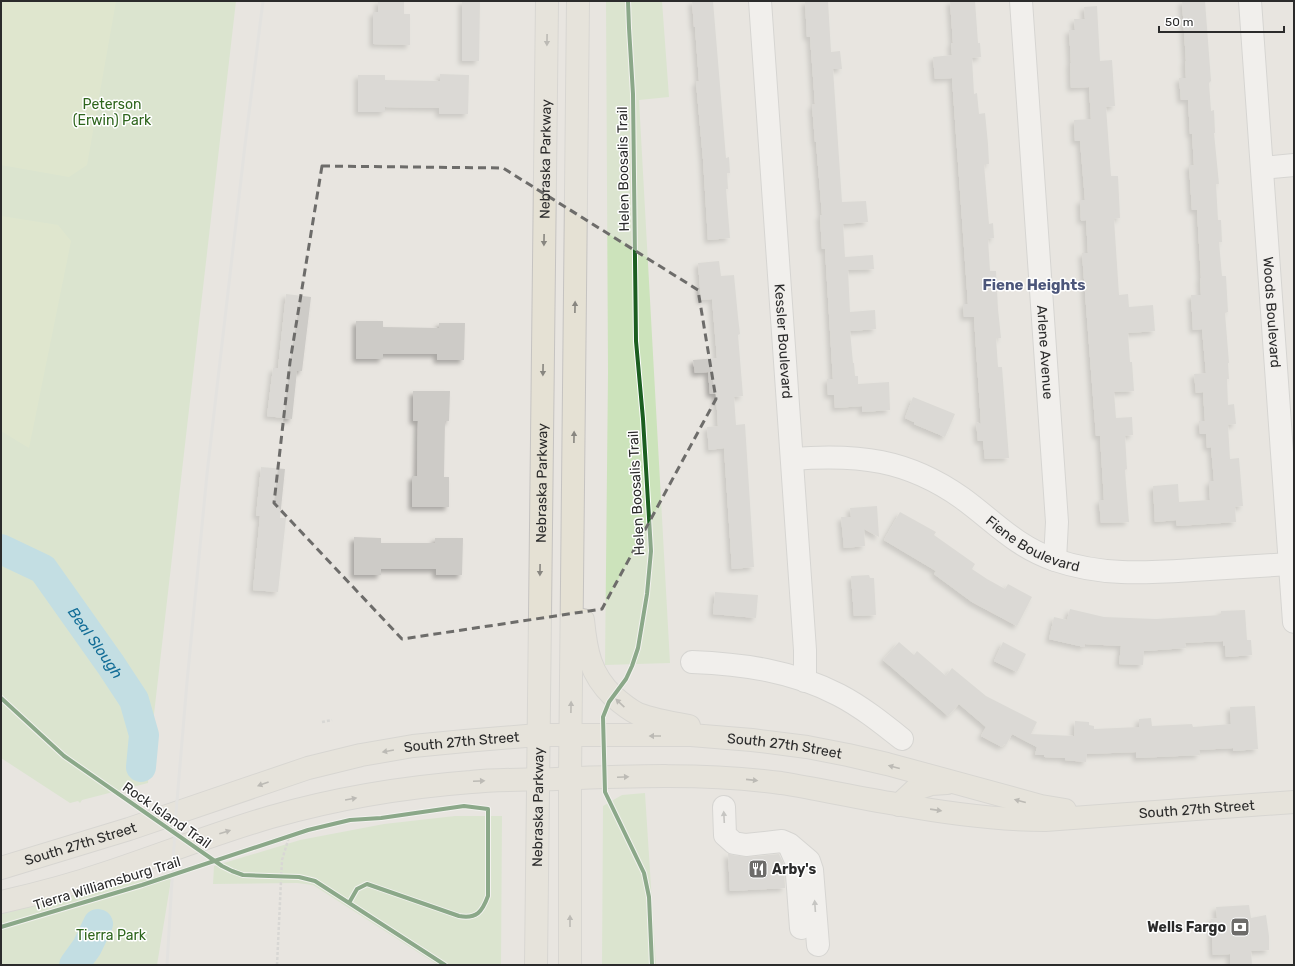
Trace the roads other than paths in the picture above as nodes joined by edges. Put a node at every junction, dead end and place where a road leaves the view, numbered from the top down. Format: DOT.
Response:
graph roads {
  1 [pos="547,1"];
  2 [pos="578,1"];
  3 [pos="760,1"];
  4 [pos="1021,1"];
  5 [pos="1250,1"];
  6 [pos="1294,166"];
  7 [pos="1262,168"];
  8 [pos="792,459"];
  9 [pos="573,461"];
  10 [pos="1055,560"];
  11 [pos="1290,564"];
  12 [pos="1294,622"];
  13 [pos="692,662"];
  14 [pos="805,681"];
  15 [pos="538,735"];
  16 [pos="571,735"];
  17 [pos="736,738"];
  18 [pos="902,739"];
  19 [pos="570,778"];
  20 [pos="538,780"];
  21 [pos="952,782"];
  22 [pos="1294,802"];
  23 [pos="899,805"];
  24 [pos="724,806"];
  25 [pos="1099,816"];
  26 [pos="789,844"];
  27 [pos="1,868"];
  28 [pos="1,902"];
  29 [pos="801,928"];
  30 [pos="818,945"];
  31 [pos="536,965"];
  32 [pos="570,965"];
  1 -- 15 [label="main road, Nebraska Parkway, one-way"];
  9 -- 2 [label="main road, one-way"];
  3 -- 8 [label="street, Kessler Boulevard"];
  4 -- 10 [label="street, Arlene Avenue"];
  5 -- 7 [label="street, Woods Boulevard"];
  6 -- 7 [label="street"];
  7 -- 11 [label="street, Woods Boulevard"];
  8 -- 10 [label="street, Fiene Boulevard"];
  8 -- 14 [label="street, Kessler Boulevard"];
  16 -- 9 [label="main road, one-way"];
  17 -- 9 [label="main road, one-way"];
  10 -- 11 [label="street, Fiene Boulevard"];
  11 -- 12 [label="street, Woods Boulevard"];
  13 -- 14 [label="street"];
  14 -- 18 [label="street"];
  15 -- 16 [label="main road, South 27th Street"];
  15 -- 20 [label="main road, Nebraska Parkway"];
  15 -- 27 [label="main road, South 27th Street, one-way"];
  17 -- 16 [label="main road, South 27th Street, one-way"];
  16 -- 19 [label="main road"];
  21 -- 17 [label="main road, South 27th Street, one-way"];
  19 -- 20 [label="main road, South 27th Street"];
  19 -- 23 [label="main road, South 27th Street, one-way"];
  32 -- 19 [label="main road, one-way"];
  28 -- 20 [label="main road, South 27th Street, one-way"];
  20 -- 31 [label="main road, Nebraska Parkway"];
  21 -- 23 [label="main road"];
  25 -- 21 [label="main road, South 27th Street, one-way"];
  22 -- 25 [label="main road, South 27th Street"];
  23 -- 25 [label="main road, South 27th Street, one-way"];
  26 -- 24 [label="street, one-way"];
  26 -- 29 [label="street"];
  30 -- 26 [label="street, one-way"];
}
